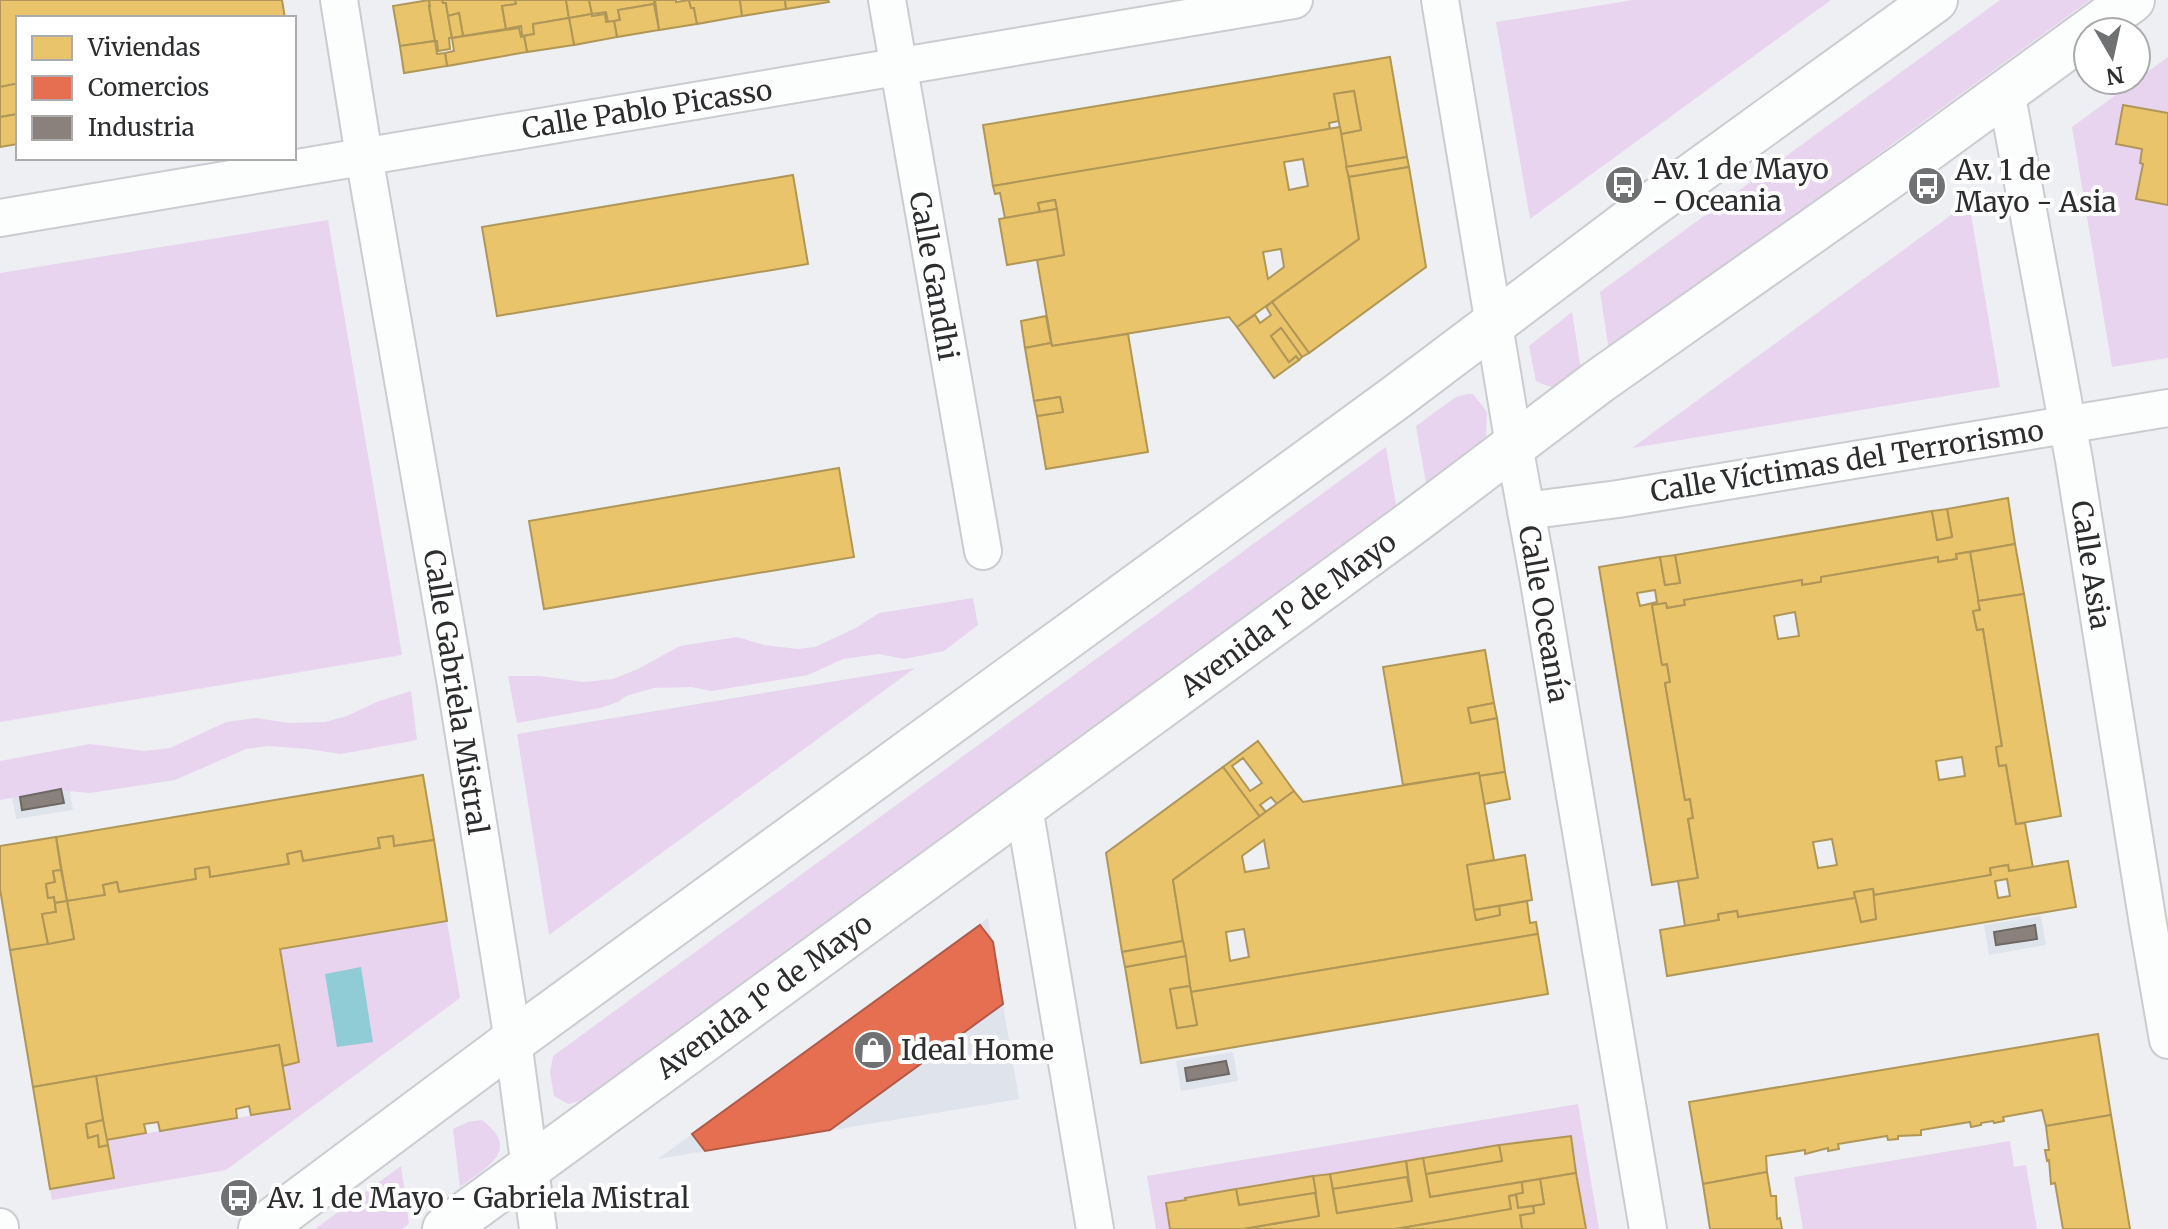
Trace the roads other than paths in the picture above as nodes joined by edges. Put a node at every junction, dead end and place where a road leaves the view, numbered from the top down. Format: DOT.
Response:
graph roads {
  1 [pos="339,0"];
  2 [pos="887,0"];
  3 [pos="1294,0"];
  4 [pos="1440,0"];
  5 [pos="1935,0"];
  6 [pos="2132,0"];
  7 [pos="897,67"];
  8 [pos="2006,91"];
  9 [pos="364,156"];
  10 [pos="0,218"];
  11 [pos="1494,324"];
  12 [pos="2168,408"];
  13 [pos="2068,424"];
  14 [pos="1514,445"];
  15 [pos="1526,511"];
  16 [pos="983,551"];
  17 [pos="1024,807"];
  18 [pos="2168,1040"];
  19 [pos="513,1041"];
  20 [pos="531,1165"];
  21 [pos="261,1229"];
  22 [pos="445,1229"];
  23 [pos="538,1229"];
  24 [pos="1095,1229"];
  25 [pos="1648,1229"];
  1 -- 9 [label="street, Calle Gabriela Mistral"];
  2 -- 7 [label="street, Calle Gandhi"];
  3 -- 7 [label="street, Calle Pablo Picasso"];
  4 -- 11 [label="street, Calle Oceanía"];
  5 -- 11 [label="street"];
  6 -- 8 [label="street, Avenida 1º de Mayo"];
  7 -- 9 [label="street, Calle Pablo Picasso"];
  7 -- 16 [label="street, Calle Gandhi"];
  8 -- 13 [label="street, Calle Asia"];
  8 -- 14 [label="street, Avenida 1º de Mayo"];
  9 -- 10 [label="street, Calle Pablo Picasso"];
  9 -- 19 [label="street, Calle Gabriela Mistral"];
  11 -- 14 [label="street, Calle Oceanía"];
  11 -- 19 [label="street"];
  12 -- 13 [label="street, Calle Víctimas del Terrorismo"];
  13 -- 15 [label="street, Calle Víctimas del Terrorismo"];
  13 -- 18 [label="street, Calle Asia"];
  14 -- 15 [label="street, Calle Oceanía"];
  14 -- 17 [label="street, Avenida 1º de Mayo"];
  15 -- 25 [label="street, Calle Oceanía"];
  17 -- 20 [label="street, Avenida 1º de Mayo"];
  17 -- 24 [label="street"];
  19 -- 20 [label="street, Calle Gabriela Mistral"];
  19 -- 21 [label="street"];
  20 -- 22 [label="street, Avenida 1º de Mayo"];
  20 -- 23 [label="street, Calle Gabriela Mistral"];
}
